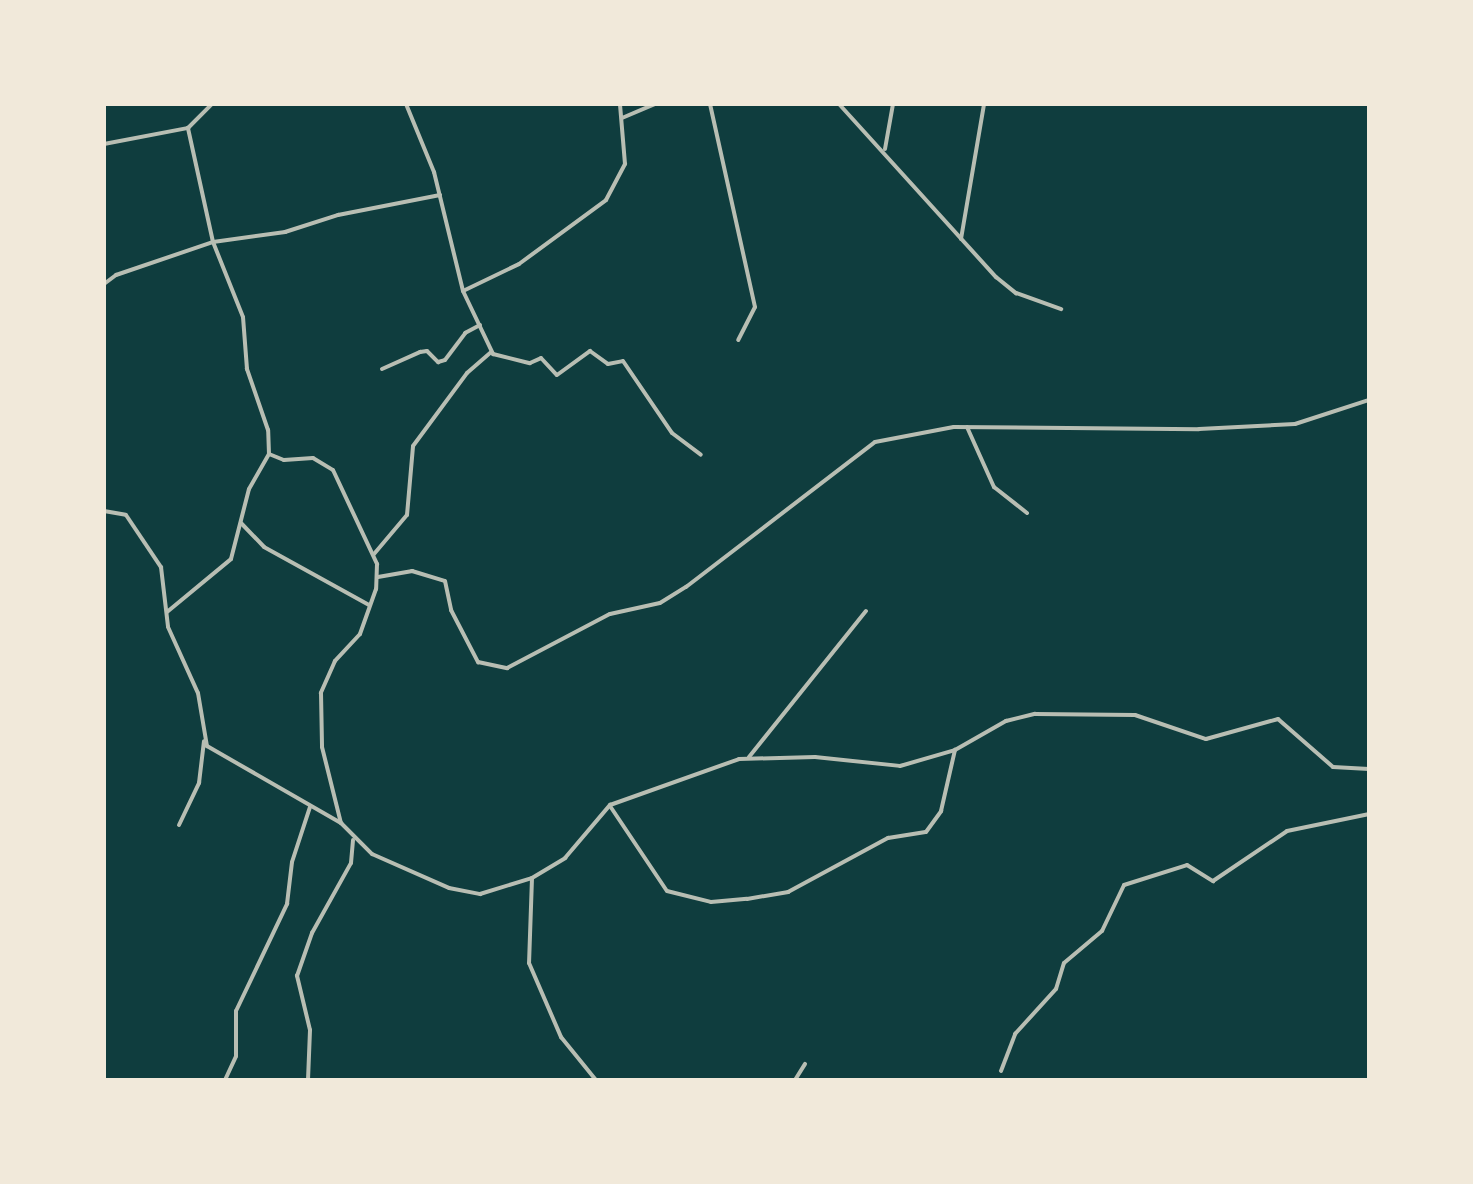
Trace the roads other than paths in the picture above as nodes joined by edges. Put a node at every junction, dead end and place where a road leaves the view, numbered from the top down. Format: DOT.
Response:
graph roads {
  1 [pos="212,104"];
  2 [pos="406,104"];
  3 [pos="620,104"];
  4 [pos="655,104"];
  5 [pos="710,104"];
  6 [pos="839,104"];
  7 [pos="893,104"];
  8 [pos="984,104"];
  9 [pos="622,118"];
  10 [pos="188,128"];
  11 [pos="104,144"];
  12 [pos="885,150"];
  13 [pos="440,195"];
  14 [pos="961,240"];
  15 [pos="213,242"];
  16 [pos="104,284"];
  17 [pos="463,291"];
  18 [pos="1061,309"];
  19 [pos="480,325"];
  20 [pos="738,340"];
  21 [pos="491,352"];
  22 [pos="382,369"];
  23 [pos="1369,400"];
  24 [pos="967,427"];
  25 [pos="269,454"];
  26 [pos="701,455"];
  27 [pos="104,511"];
  28 [pos="1027,513"];
  29 [pos="241,523"];
  30 [pos="374,554"];
  31 [pos="378,577"];
  32 [pos="370,605"];
  33 [pos="866,611"];
  34 [pos="167,612"];
  35 [pos="204,739"];
  36 [pos="955,750"];
  37 [pos="749,757"];
  38 [pos="1369,769"];
  39 [pos="610,805"];
  40 [pos="310,807"];
  41 [pos="1369,814"];
  42 [pos="341,823"];
  43 [pos="179,825"];
  44 [pos="353,840"];
  45 [pos="532,878"];
  46 [pos="805,1064"];
  47 [pos="1001,1071"];
  48 [pos="225,1080"];
  49 [pos="308,1080"];
  50 [pos="596,1080"];
  51 [pos="795,1080"];
  1 -- 10 [label="street"];
  2 -- 13 [label="street"];
  3 -- 9 [label="street"];
  4 -- 9 [label="street"];
  5 -- 20 [label="street"];
  6 -- 12 [label="street"];
  7 -- 12 [label="street"];
  8 -- 14 [label="street"];
  9 -- 17 [label="street"];
  10 -- 11 [label="street"];
  10 -- 15 [label="street"];
  12 -- 14 [label="street"];
  13 -- 15 [label="street"];
  13 -- 17 [label="street"];
  14 -- 18 [label="street"];
  15 -- 16 [label="street"];
  15 -- 25 [label="street"];
  17 -- 19 [label="street"];
  19 -- 21 [label="street"];
  19 -- 22 [label="street"];
  21 -- 26 [label="street"];
  21 -- 30 [label="street"];
  23 -- 24 [label="street"];
  24 -- 28 [label="street"];
  24 -- 31 [label="street"];
  25 -- 29 [label="street"];
  25 -- 30 [label="street"];
  27 -- 34 [label="street"];
  29 -- 32 [label="street"];
  29 -- 34 [label="street"];
  30 -- 31 [label="street"];
  31 -- 32 [label="street"];
  32 -- 42 [label="street"];
  33 -- 37 [label="street"];
  34 -- 35 [label="street"];
  35 -- 40 [label="street"];
  35 -- 43 [label="street"];
  36 -- 37 [label="street"];
  36 -- 38 [label="street"];
  36 -- 39 [label="street"];
  37 -- 39 [label="street"];
  39 -- 45 [label="street"];
  40 -- 42 [label="street"];
  40 -- 48 [label="street"];
  41 -- 47 [label="street"];
  42 -- 44 [label="street"];
  44 -- 45 [label="street"];
  44 -- 49 [label="street"];
  45 -- 50 [label="street"];
  46 -- 51 [label="street"];
}
